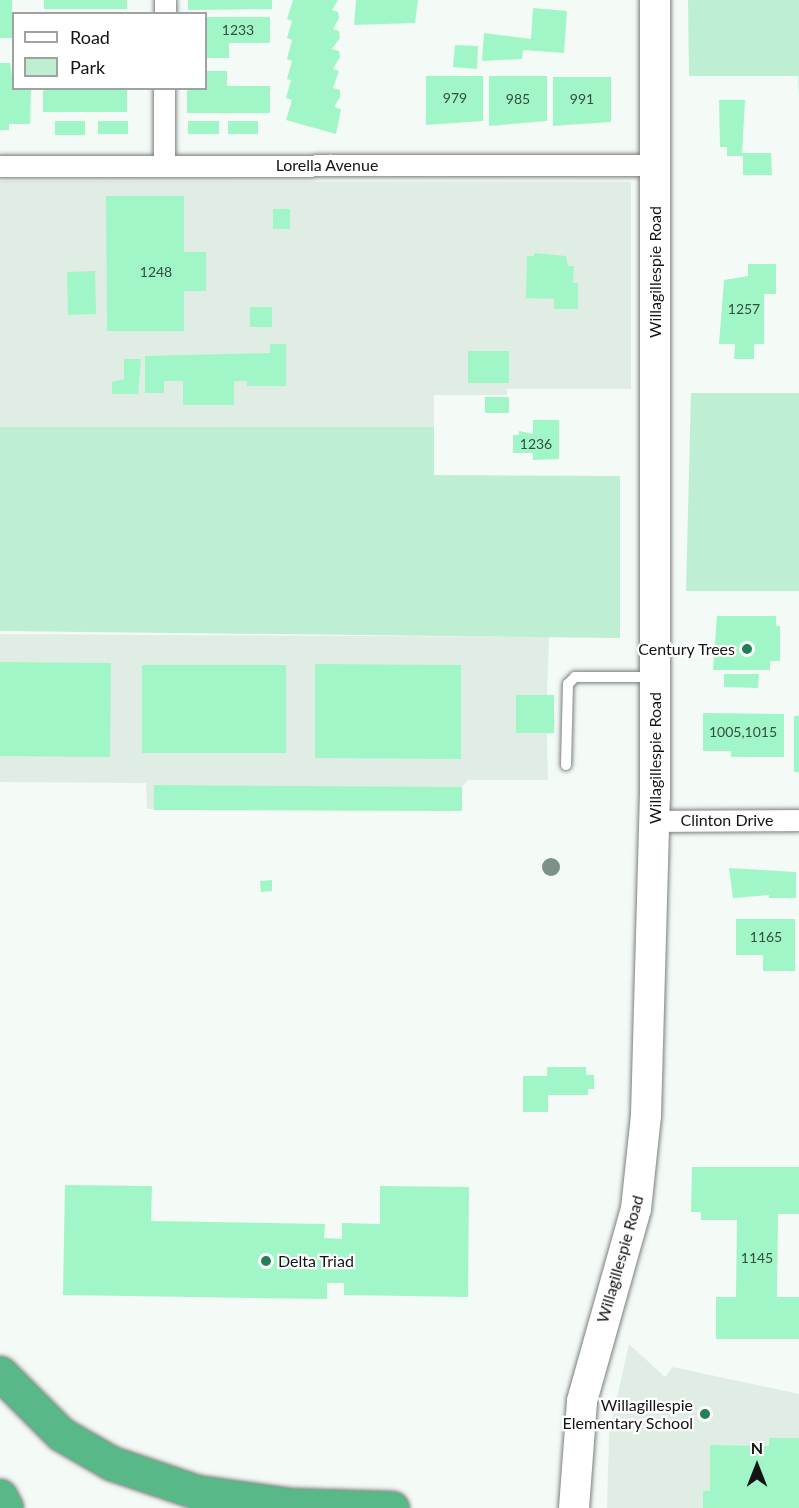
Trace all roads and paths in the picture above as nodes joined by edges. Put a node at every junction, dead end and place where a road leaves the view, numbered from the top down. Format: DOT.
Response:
graph roads {
  1 [pos="654,0"];
  2 [pos="164,90"];
  3 [pos="164,165"];
  4 [pos="655,165"];
  5 [pos="0,166"];
  6 [pos="656,677"];
  7 [pos="566,765"];
  8 [pos="655,820"];
  9 [pos="799,820"];
  10 [pos="0,1373"];
  11 [pos="0,1496"];
  12 [pos="6,1508"];
  13 [pos="392,1508"];
  14 [pos="574,1508"];
  1 -- 4 [label="main road, Willagillespie Road"];
  2 -- 3 [label="street"];
  3 -- 4 [label="street, Lorella Avenue"];
  3 -- 5 [label="street, Lorella Avenue"];
  4 -- 6 [label="main road, Willagillespie Road"];
  6 -- 7 [label="lane"];
  6 -- 8 [label="main road, Willagillespie Road"];
  8 -- 9 [label="street, Clinton Drive"];
  8 -- 14 [label="main road, Willagillespie Road"];
  10 -- 13 [label="highway"];
  11 -- 12 [label="highway"];
}
